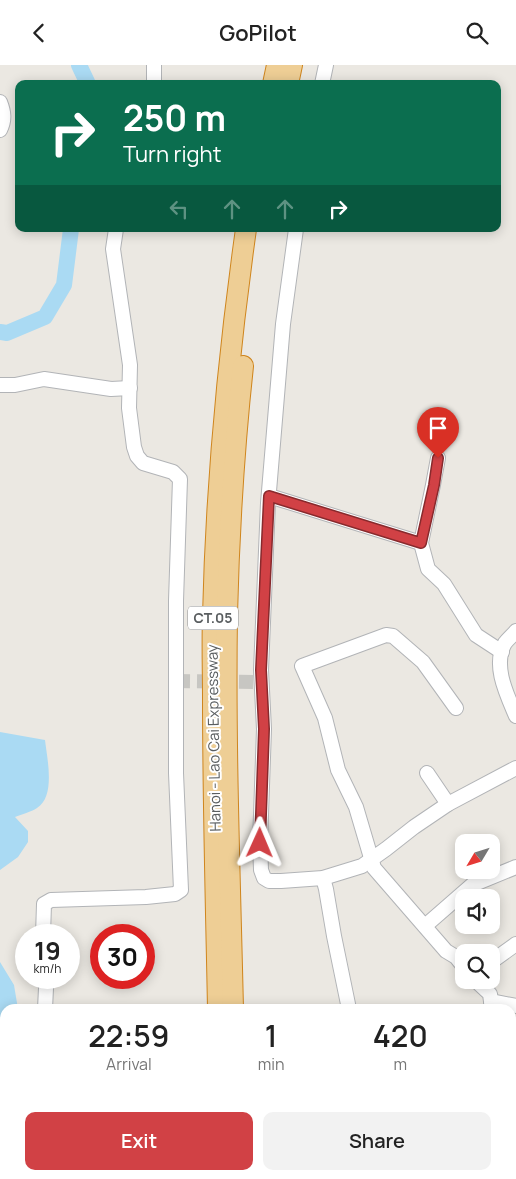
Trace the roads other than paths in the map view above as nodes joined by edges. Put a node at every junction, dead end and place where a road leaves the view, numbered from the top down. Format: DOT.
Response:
graph roads {
  1 [pos="154,65"];
  2 [pos="277,65"];
  3 [pos="292,65"];
  4 [pos="326,65"];
  5 [pos="154,80"];
  6 [pos="274,80"];
  7 [pos="289,80"];
  8 [pos="323,80"];
  9 [pos="0,102"];
  10 [pos="0,130"];
  11 [pos="116,232"];
  12 [pos="246,232"];
  13 [pos="260,232"];
  14 [pos="296,232"];
  15 [pos="0,385"];
  16 [pos="130,387"];
  17 [pos="438,458"];
  18 [pos="269,496"];
  19 [pos="421,543"];
  20 [pos="516,631"];
  21 [pos="502,652"];
  22 [pos="456,708"];
  23 [pos="516,716"];
  24 [pos="516,767"];
  25 [pos="427,773"];
  26 [pos="448,803"];
  27 [pos="372,859"];
  28 [pos="516,867"];
  29 [pos="323,878"];
  30 [pos="43,924"];
  31 [pos="424,926"];
  32 [pos="516,944"];
  33 [pos="455,956"];
  34 [pos="500,956"];
  35 [pos="46,989"];
  36 [pos="485,989"];
  37 [pos="46,1004"];
  38 [pos="218,1004"];
  39 [pos="233,1004"];
  40 [pos="348,1004"];
  41 [pos="491,1004"];
  1 -- 5 [label="street"];
  2 -- 6 [label="highway"];
  3 -- 7 [label="highway"];
  4 -- 8 [label="street"];
  9 -- 10 [label="street"];
  11 -- 16 [label="street"];
  12 -- 38 [label="highway, Hanoi - Lao Cai Expressway / CT.05"];
  13 -- 39 [label="highway, Hanoi - Lao Cai Expressway / CT.05"];
  14 -- 18 [label="street"];
  15 -- 16 [label="street"];
  16 -- 30 [label="street"];
  17 -- 19 [label="street"];
  18 -- 19 [label="street"];
  18 -- 29 [label="street"];
  19 -- 21 [label="street"];
  20 -- 21 [label="street"];
  21 -- 23 [label="street"];
  22 -- 27 [label="street"];
  24 -- 26 [label="street"];
  25 -- 26 [label="street"];
  26 -- 27 [label="street"];
  27 -- 29 [label="street"];
  27 -- 31 [label="street"];
  28 -- 31 [label="street"];
  29 -- 40 [label="street"];
  31 -- 33 [label="street"];
  32 -- 34 [label="street"];
  35 -- 37 [label="street"];
  36 -- 41 [label="street"];
}
